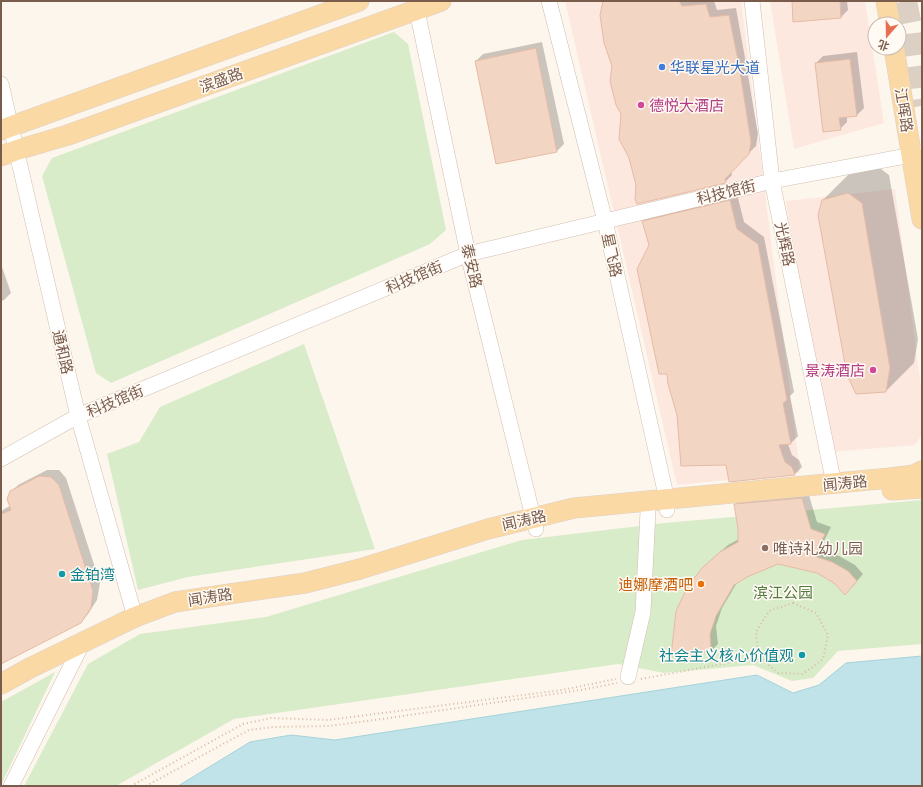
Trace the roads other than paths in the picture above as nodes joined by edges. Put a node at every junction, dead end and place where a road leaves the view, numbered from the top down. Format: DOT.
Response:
graph roads {
  1 [pos="359,1"];
  2 [pos="440,1"];
  3 [pos="549,1"];
  4 [pos="752,1"];
  5 [pos="886,1"];
  6 [pos="416,5"];
  7 [pos="889,16"];
  8 [pos="896,56"];
  9 [pos="1,84"];
  10 [pos="6,128"];
  11 [pos="9,153"];
  12 [pos="917,154"];
  13 [pos="772,181"];
  14 [pos="922,220"];
  15 [pos="605,221"];
  16 [pos="468,254"];
  17 [pos="78,416"];
  18 [pos="1,459"];
  19 [pos="922,471"];
  20 [pos="834,484"];
  21 [pos="922,488"];
  22 [pos="661,507"];
  23 [pos="534,524"];
  24 [pos="135,617"];
  25 [pos="82,642"];
  26 [pos="628,680"];
  27 [pos="1,684"];
  28 [pos="12,786"];
  1 -- 10 [label="main road, 滨盛路"];
  2 -- 6 [label="main road, 滨盛路"];
  3 -- 15 [label="street, 星飞路"];
  4 -- 13 [label="street, 光辉路"];
  5 -- 7 [label="main road"];
  6 -- 11 [label="main road, 滨盛路"];
  6 -- 16 [label="street, 泰安路"];
  8 -- 12 [label="main road, 江晖路"];
  9 -- 10 [label="street, 通和路"];
  10 -- 11 [label="street, 通和路"];
  11 -- 17 [label="street, 通和路"];
  12 -- 13 [label="street, 科技馆街"];
  12 -- 14 [label="main road, 江晖路"];
  13 -- 15 [label="street, 科技馆街"];
  13 -- 20 [label="street, 光辉路"];
  15 -- 16 [label="street, 科技馆街"];
  15 -- 22 [label="street, 星飞路"];
  16 -- 17 [label="street, 科技馆街"];
  16 -- 23 [label="street, 泰安路"];
  17 -- 18 [label="street, 科技馆街"];
  17 -- 24 [label="street, 通和路"];
  19 -- 20 [label="main road, 闻涛路"];
  20 -- 22 [label="main road, 闻涛路"];
  21 -- 22 [label="main road, 闻涛路"];
  22 -- 23 [label="main road, 闻涛路"];
  22 -- 26 [label="street, 星飞路"];
  23 -- 24 [label="main road, 闻涛路"];
  24 -- 25 [label="main road, 闻涛路"];
  25 -- 27 [label="main road, 闻涛路"];
  25 -- 28 [label="street"];
}
